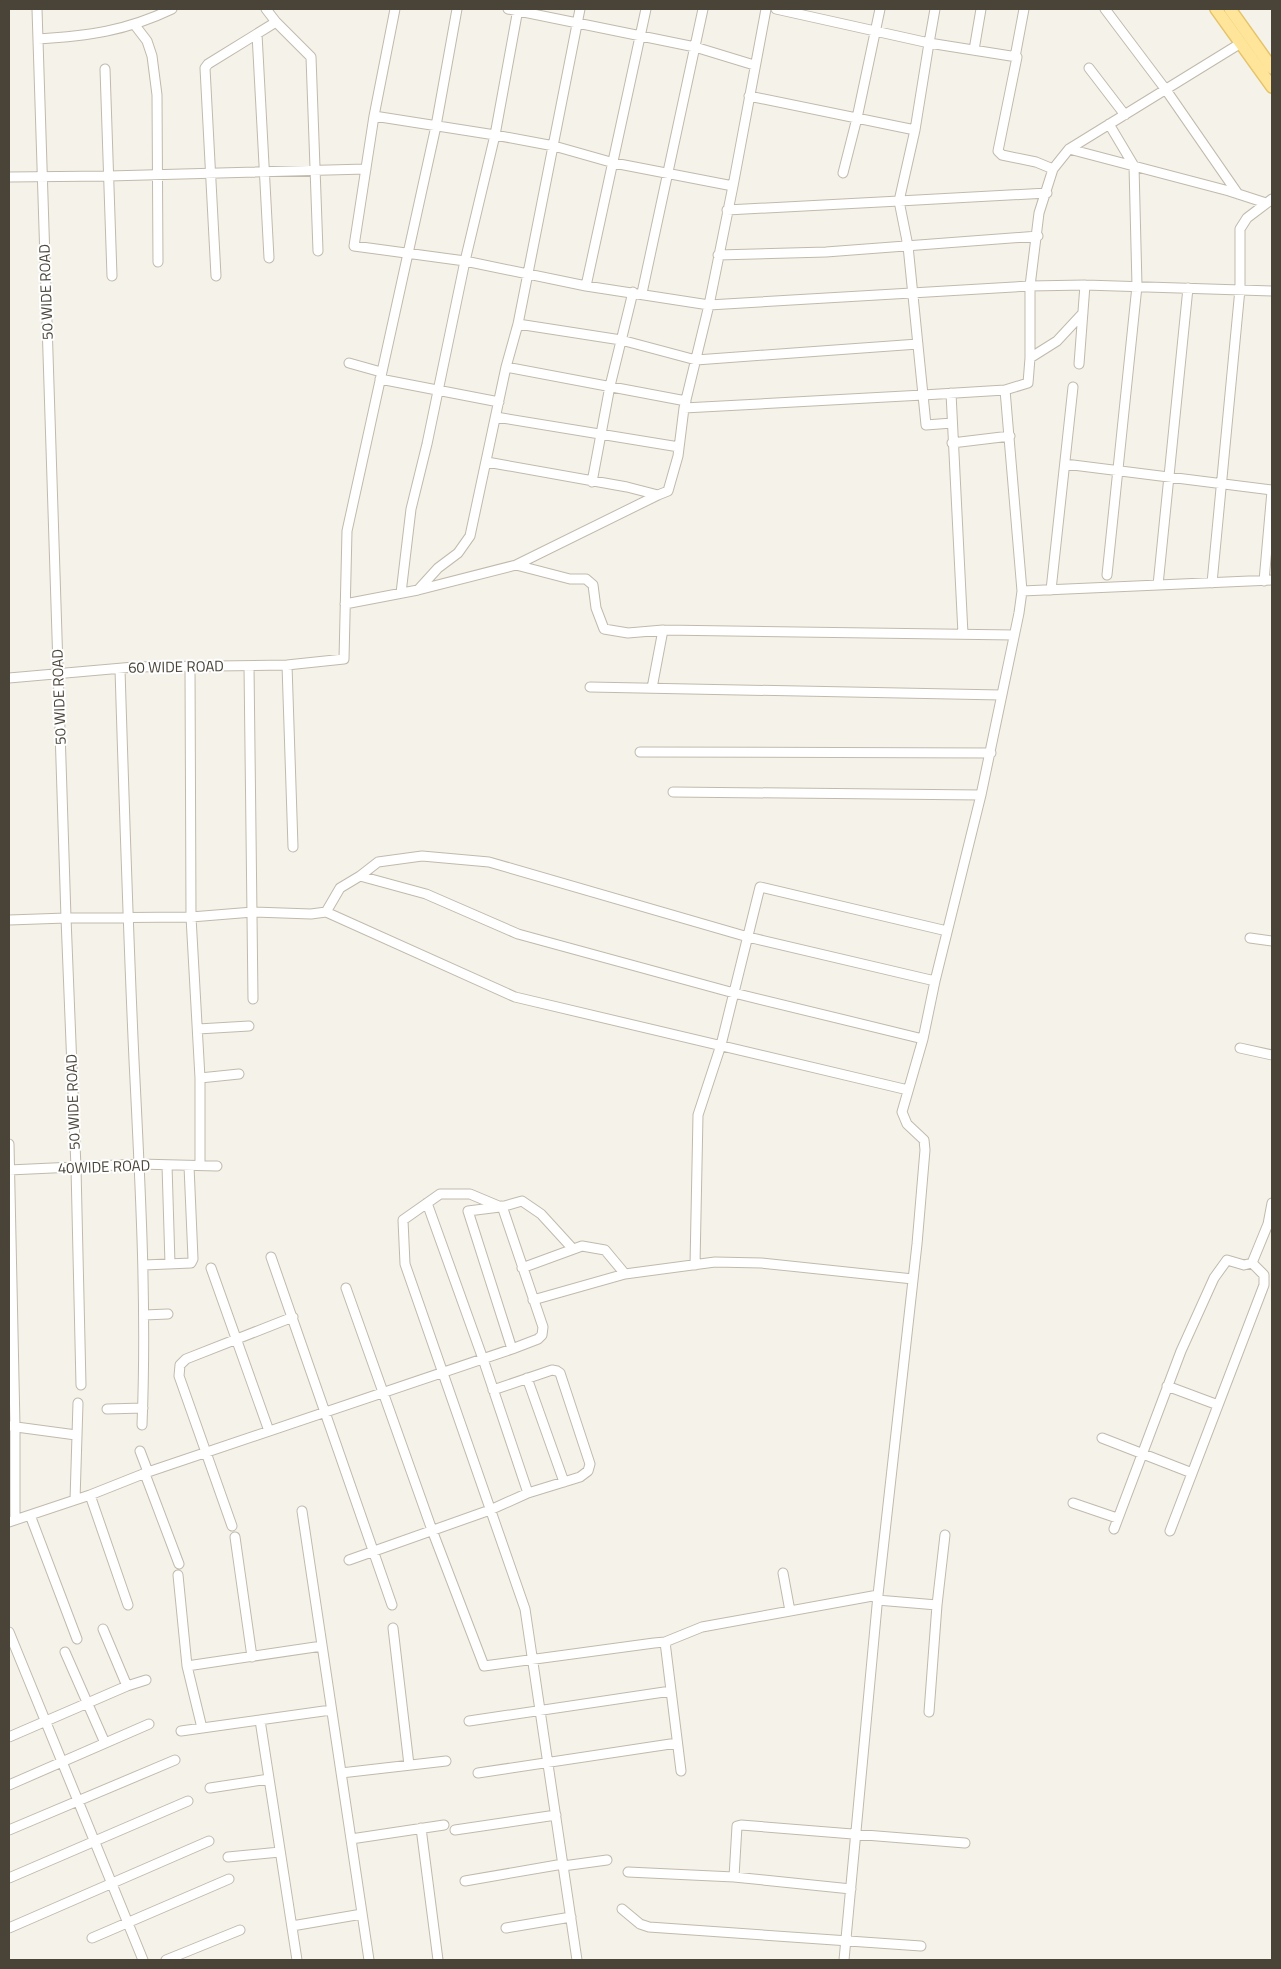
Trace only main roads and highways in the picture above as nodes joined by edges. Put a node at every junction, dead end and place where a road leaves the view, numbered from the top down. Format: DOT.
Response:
graph roads {
  1 [pos="1216,9"];
  2 [pos="1230,9"];
  3 [pos="1272,68"];
  4 [pos="1272,87"];
  1 -- 4 [label="main road"];
  2 -- 3 [label="main road"];
}
